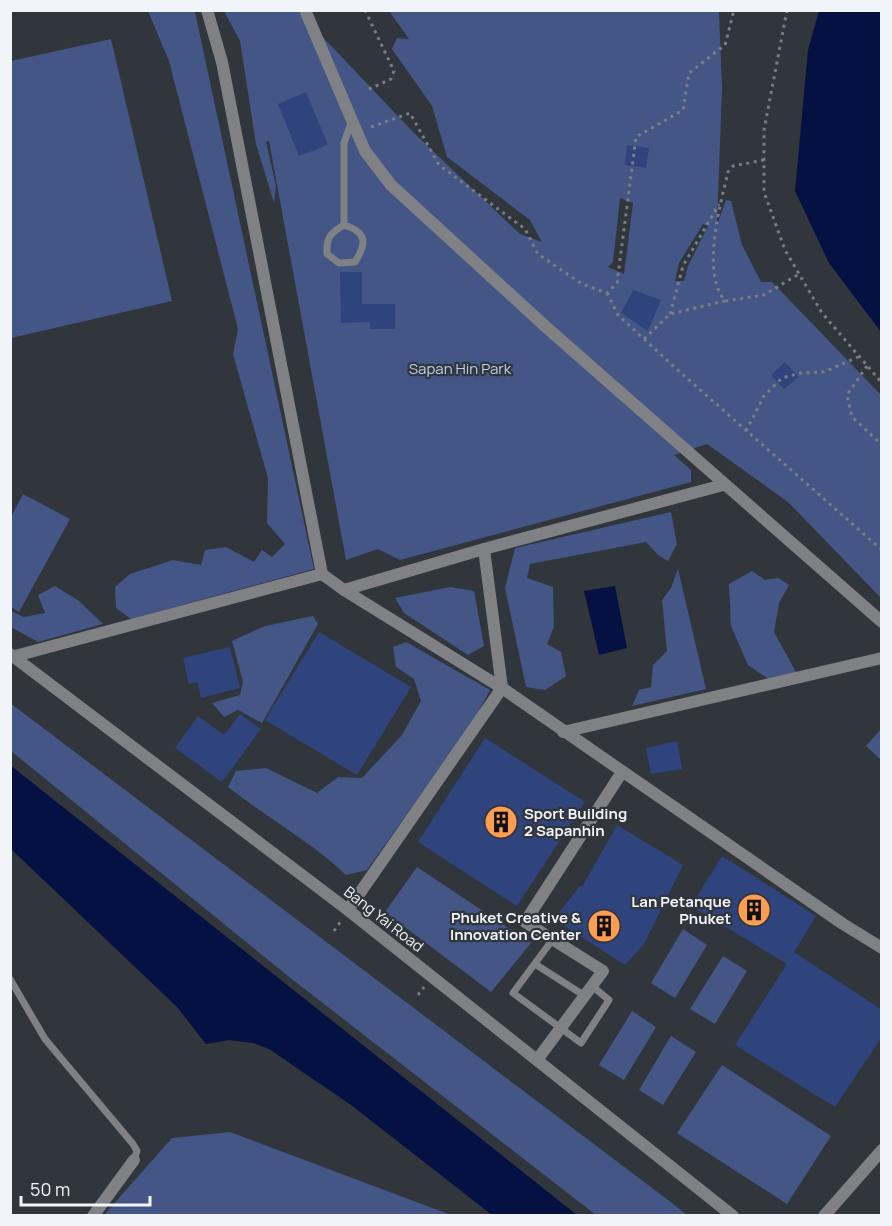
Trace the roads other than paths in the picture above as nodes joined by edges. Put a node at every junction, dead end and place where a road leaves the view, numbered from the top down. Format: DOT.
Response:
graph roads {
  1 [pos="207,10"];
  2 [pos="305,10"];
  3 [pos="352,120"];
  4 [pos="344,225"];
  5 [pos="723,485"];
  6 [pos="484,549"];
  7 [pos="322,574"];
  8 [pos="344,590"];
  9 [pos="882,622"];
  10 [pos="13,655"];
  11 [pos="882,658"];
  12 [pos="502,688"];
  13 [pos="563,732"];
  14 [pos="622,772"];
  15 [pos="348,910"];
  16 [pos="553,939"];
  17 [pos="882,948"];
  18 [pos="535,963"];
  19 [pos="10,979"];
  20 [pos="588,991"];
  21 [pos="560,1028"];
  22 [pos="537,1060"];
  23 [pos="882,1150"];
  24 [pos="134,1160"];
  25 [pos="93,1215"];
  26 [pos="733,1215"];
  27 [pos="825,1215"];
  1 -- 7 [label="street"];
  2 -- 3 [label="street"];
  3 -- 4 [label="lane"];
  3 -- 5 [label="street"];
  4 -- 4 [label="lane"];
  5 -- 6 [label="street"];
  5 -- 9 [label="street"];
  6 -- 8 [label="street"];
  6 -- 12 [label="street"];
  7 -- 8 [label="street"];
  7 -- 10 [label="street"];
  8 -- 12 [label="street"];
  10 -- 15 [label="street, Bang Yai Road"];
  11 -- 13 [label="street"];
  12 -- 13 [label="street"];
  12 -- 15 [label="street"];
  13 -- 14 [label="street"];
  14 -- 16 [label="street"];
  14 -- 17 [label="street"];
  15 -- 22 [label="street, Bang Yai Road"];
  16 -- 18 [label="lane"];
  16 -- 20 [label="street"];
  18 -- 20 [label="lane"];
  18 -- 21 [label="lane"];
  19 -- 24 [label="lane"];
  20 -- 21 [label="street"];
  20 -- 21 [label="lane"];
  21 -- 22 [label="street"];
  22 -- 26 [label="street, Bang Yai Road"];
  23 -- 27 [label="street"];
  24 -- 25 [label="street"];
}
